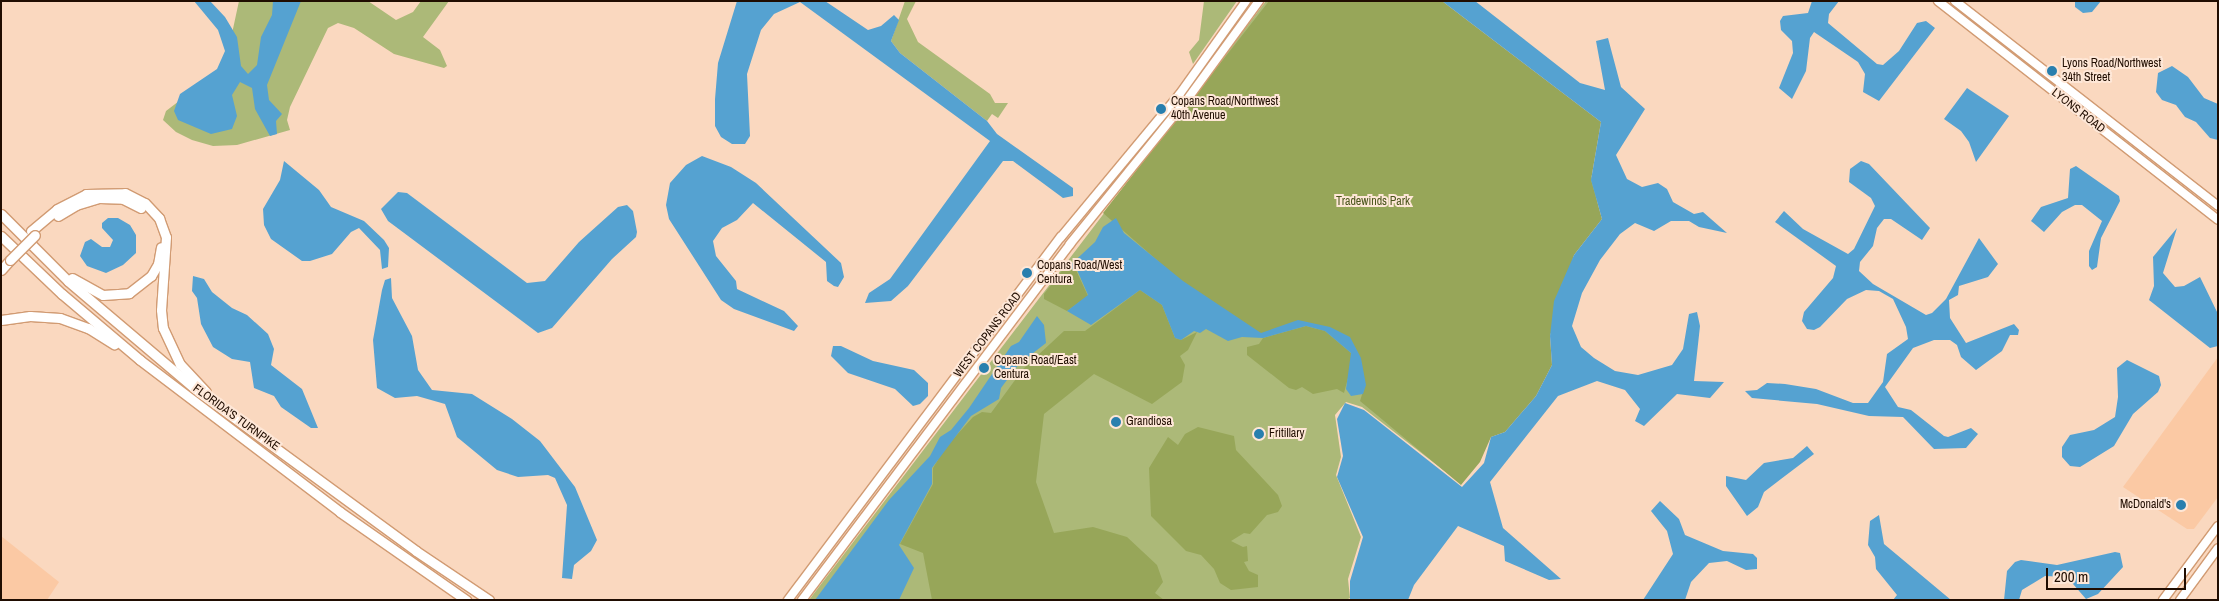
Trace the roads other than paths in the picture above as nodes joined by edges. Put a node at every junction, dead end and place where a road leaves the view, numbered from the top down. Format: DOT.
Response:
graph roads {
  1 [pos="1246,1"];
  2 [pos="1259,1"];
  3 [pos="1938,1"];
  4 [pos="1956,1"];
  5 [pos="2218,206"];
  6 [pos="1,214"];
  7 [pos="2218,220"];
  8 [pos="33,233"];
  9 [pos="1,236"];
  10 [pos="6,259"];
  11 [pos="47,260"];
  12 [pos="1,270"];
  13 [pos="1037,270"];
  14 [pos="1045,276"];
  15 [pos="1,320"];
  16 [pos="140,360"];
  17 [pos="223,408"];
  18 [pos="2218,526"];
  19 [pos="2218,548"];
  20 [pos="797,588"];
  21 [pos="803,597"];
  22 [pos="466,600"];
  23 [pos="489,600"];
  24 [pos="788,600"];
  25 [pos="2163,600"];
  26 [pos="2180,600"];
  1 -- 13 [label="main road, WEST COPANS ROAD"];
  2 -- 14 [label="main road, WEST COPANS ROAD"];
  3 -- 7 [label="main road, LYONS ROAD"];
  4 -- 5 [label="main road, LYONS ROAD"];
  6 -- 11 [label="highway, FLORIDA'S TURNPIKE"];
  8 -- 10 [label="highway"];
  8 -- 11 [label="highway"];
  8 -- 17 [label="highway"];
  9 -- 16 [label="highway, FLORIDA'S TURNPIKE"];
  10 -- 12 [label="highway"];
  11 -- 17 [label="highway, FLORIDA'S TURNPIKE"];
  13 -- 14 [label="main road"];
  13 -- 20 [label="main road, WEST COPANS ROAD"];
  14 -- 21 [label="main road, WEST COPANS ROAD"];
  15 -- 16 [label="highway"];
  16 -- 22 [label="highway, FLORIDA'S TURNPIKE"];
  17 -- 23 [label="highway, FLORIDA'S TURNPIKE"];
  18 -- 25 [label="main road"];
  19 -- 26 [label="main road"];
  20 -- 21 [label="main road"];
  20 -- 24 [label="main road, WEST COPANS ROAD"];
}
